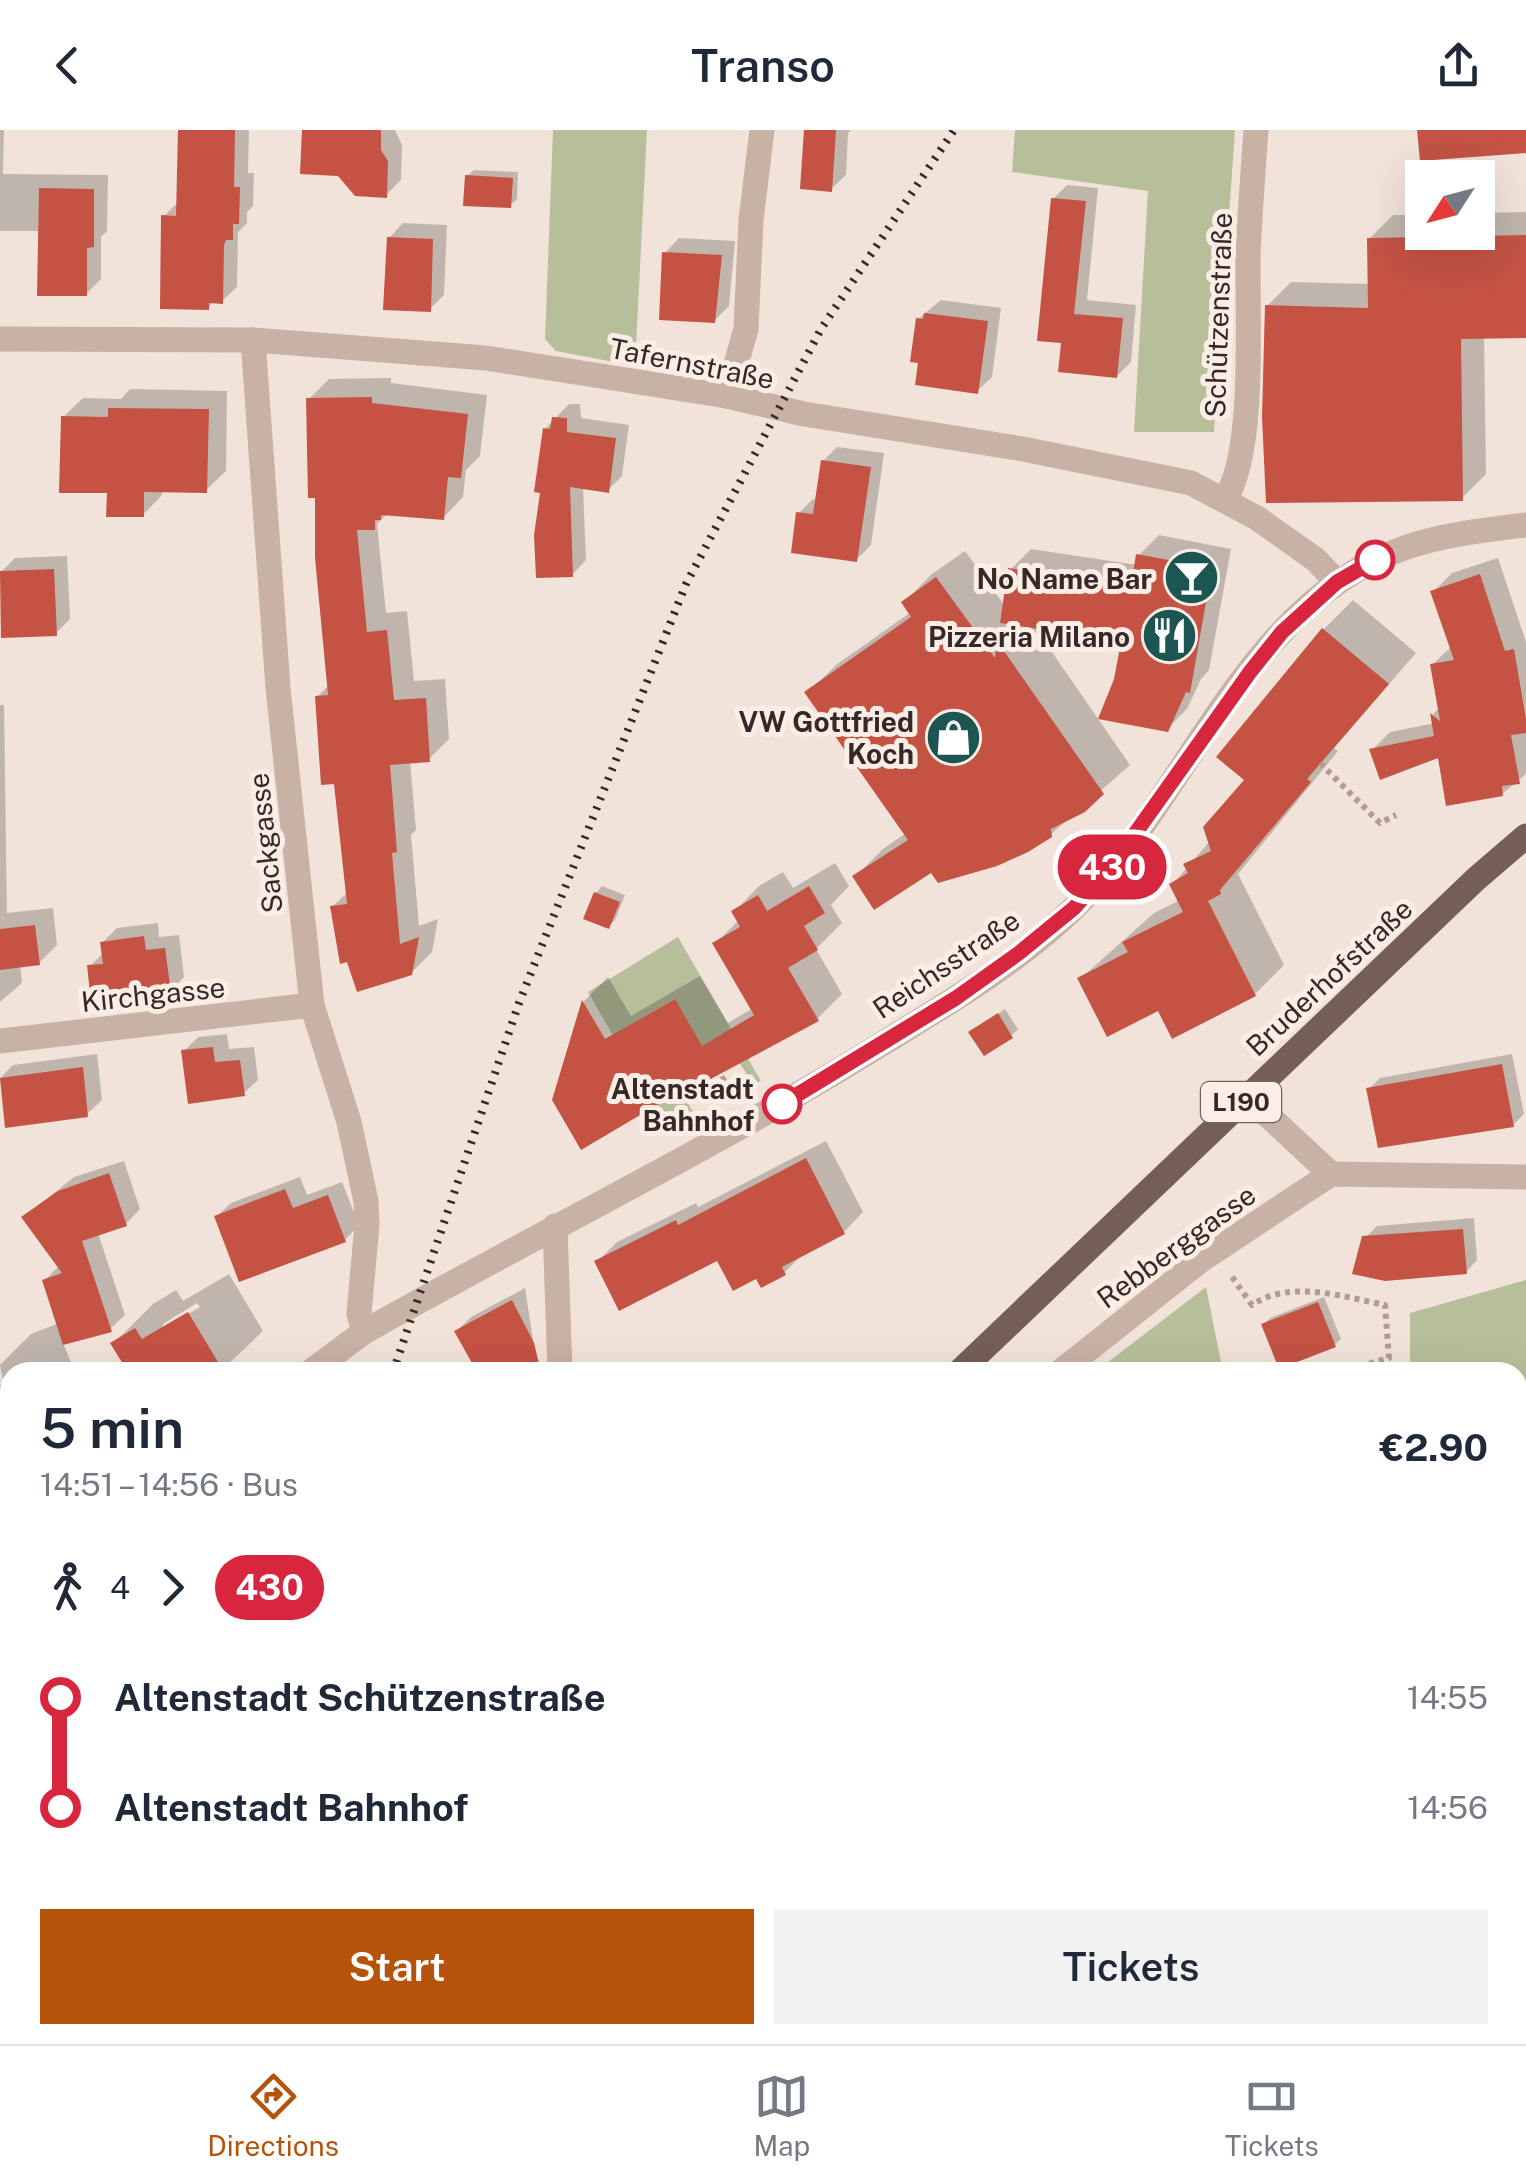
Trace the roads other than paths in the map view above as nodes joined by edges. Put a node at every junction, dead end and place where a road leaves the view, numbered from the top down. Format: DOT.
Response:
graph roads {
  1 [pos="762,130"];
  2 [pos="1256,130"];
  3 [pos="0,339"];
  4 [pos="253,340"];
  5 [pos="727,396"];
  6 [pos="1225,499"];
  7 [pos="1526,525"];
  8 [pos="1337,582"];
  9 [pos="1526,836"];
  10 [pos="312,1005"];
  11 [pos="0,1041"];
  12 [pos="1247,1096"];
  13 [pos="1331,1174"];
  14 [pos="1526,1177"];
  15 [pos="555,1226"];
  16 [pos="364,1332"];
  17 [pos="324,1362"];
  18 [pos="560,1362"];
  19 [pos="969,1362"];
  20 [pos="1072,1362"];
  1 -- 5 [label="street"];
  2 -- 6 [label="street, Schützenstraße"];
  3 -- 4 [label="street, Tafernstraße"];
  4 -- 5 [label="street, Tafernstraße"];
  4 -- 10 [label="street, Sackgasse"];
  5 -- 6 [label="street, Tafernstraße"];
  6 -- 8 [label="street, Tafernstraße"];
  7 -- 8 [label="street, Reichsstraße"];
  8 -- 15 [label="street, Reichsstraße"];
  9 -- 12 [label="main road, Bruderhofstraße / L190"];
  10 -- 11 [label="street, Kirchgasse"];
  10 -- 16 [label="street, Sackgasse"];
  12 -- 13 [label="street"];
  12 -- 19 [label="main road, Bruderhofstraße / L190"];
  13 -- 14 [label="street"];
  13 -- 20 [label="street, Rebberggasse"];
  15 -- 16 [label="street, Reichsstraße"];
  15 -- 18 [label="street"];
  16 -- 17 [label="street, Reichsstraße"];
}
